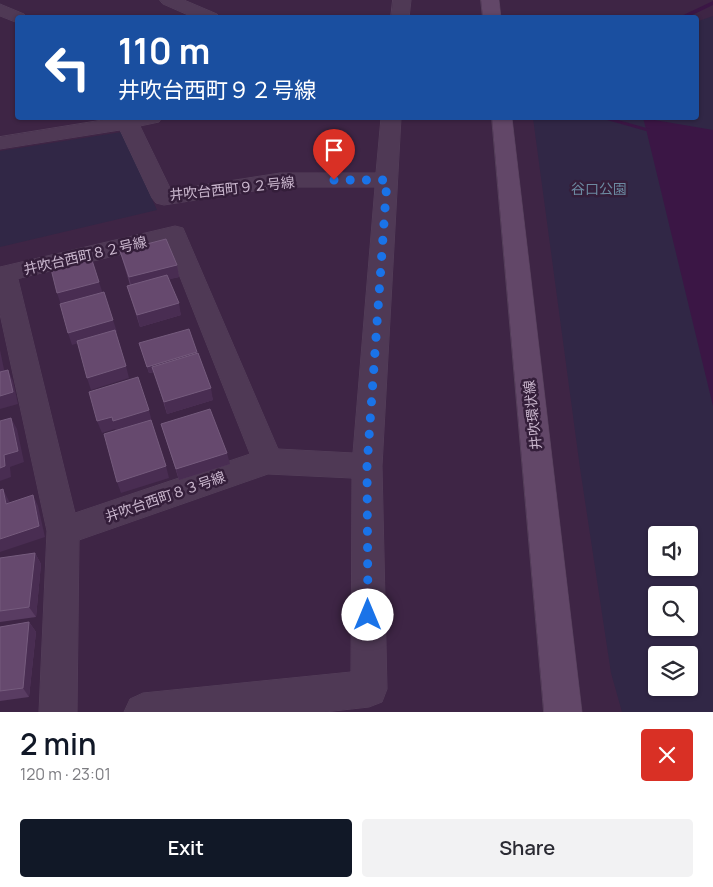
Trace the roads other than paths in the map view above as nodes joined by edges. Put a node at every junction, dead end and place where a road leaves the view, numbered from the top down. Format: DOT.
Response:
graph roads {
  1 [pos="169,0"];
  2 [pos="402,0"];
  3 [pos="490,0"];
  4 [pos="0,8"];
  5 [pos="205,15"];
  6 [pos="400,15"];
  7 [pos="492,15"];
  8 [pos="15,16"];
  9 [pos="121,120"];
  10 [pos="126,120"];
  11 [pos="391,120"];
  12 [pos="502,120"];
  13 [pos="0,143"];
  14 [pos="387,180"];
  15 [pos="2,275"];
  16 [pos="268,461"];
  17 [pos="367,466"];
  18 [pos="63,531"];
  19 [pos="58,712"];
  20 [pos="143,712"];
  21 [pos="563,712"];
  1 -- 5 [label="street"];
  2 -- 6 [label="street"];
  3 -- 7 [label="street"];
  4 -- 8 [label="street"];
  9 -- 13 [label="street"];
  10 -- 14 [label="street, 井吹台西町９２号線"];
  11 -- 14 [label="street"];
  12 -- 21 [label="street, 井吹環状線"];
  14 -- 17 [label="street"];
  15 -- 16 [label="street, 井吹台西町８２号線"];
  15 -- 18 [label="street, 井吹台西町８２号線"];
  16 -- 17 [label="street"];
  16 -- 18 [label="street, 井吹台西町８３号線"];
  17 -- 20 [label="street"];
  18 -- 19 [label="street, 井吹台西町８２号線"];
}
